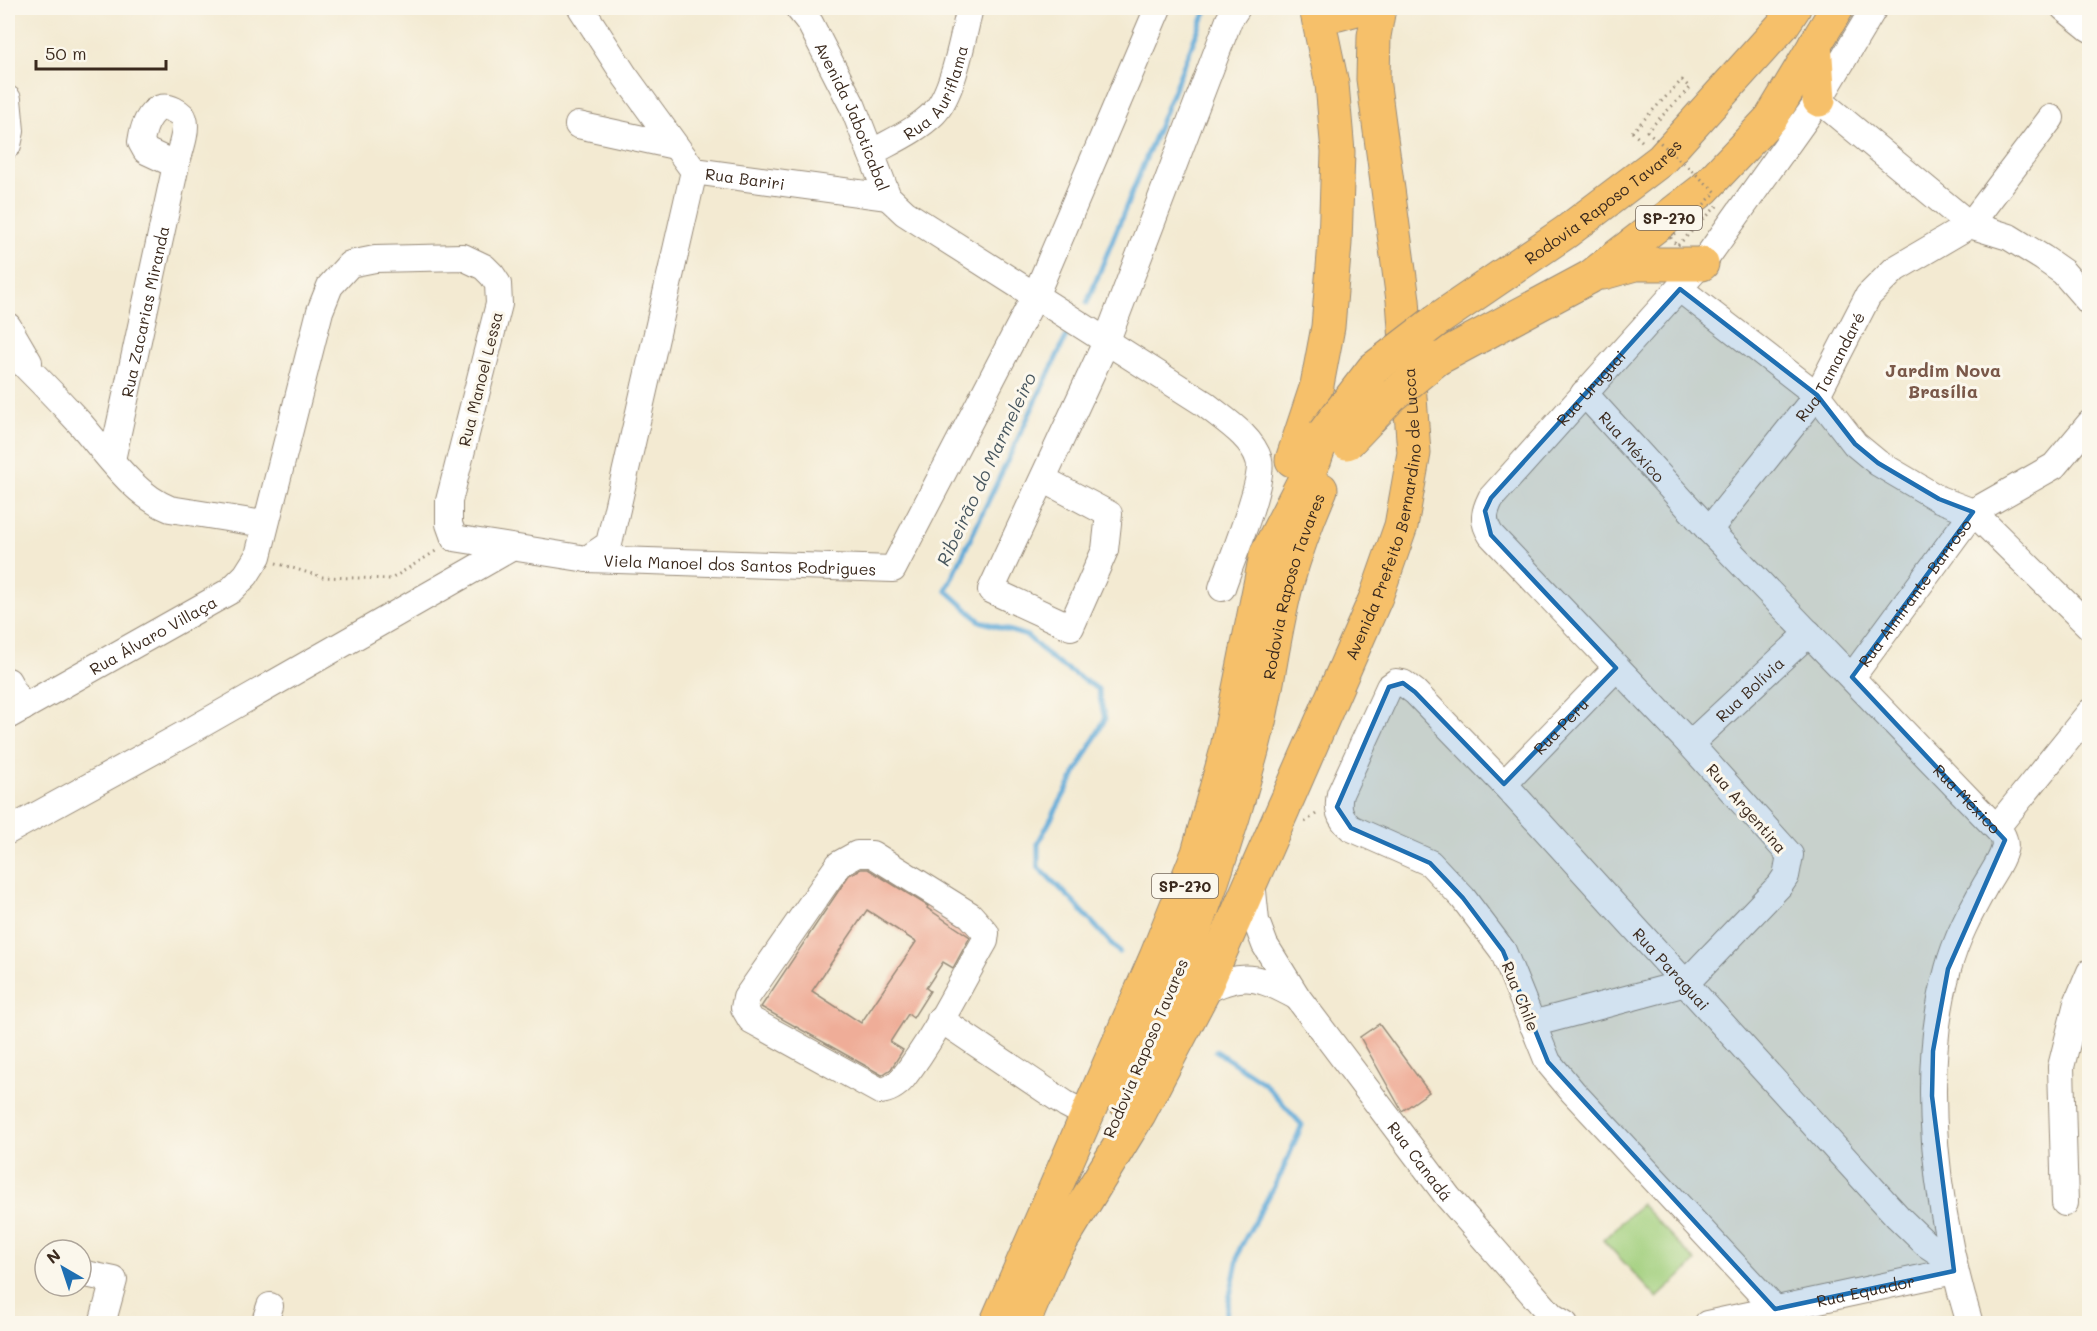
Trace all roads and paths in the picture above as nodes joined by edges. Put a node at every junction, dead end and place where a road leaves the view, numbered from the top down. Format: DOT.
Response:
graph roads {
  1 [pos="582,8"];
  2 [pos="970,8"];
  3 [pos="1158,8"];
  4 [pos="1237,8"];
  5 [pos="1316,8"];
  6 [pos="1322,8"];
  7 [pos="1360,8"];
  8 [pos="1379,8"];
  9 [pos="1794,8"];
  10 [pos="1837,8"];
  11 [pos="1875,8"];
  12 [pos="2064,8"];
  13 [pos="806,13"];
  14 [pos="2090,29"];
  15 [pos="1815,44"];
  16 [pos="8,99"];
  17 [pos="1819,100"];
  18 [pos="2051,118"];
  19 [pos="578,126"];
  20 [pos="1632,132"];
  21 [pos="8,145"];
  22 [pos="675,146"];
  23 [pos="871,153"];
  24 [pos="177,165"];
  25 [pos="693,171"];
  26 [pos="888,197"];
  27 [pos="1719,204"];
  28 [pos="1970,225"];
  29 [pos="1702,264"];
  30 [pos="1590,277"];
  31 [pos="1680,289"];
  32 [pos="1036,294"];
  33 [pos="2090,303"];
  34 [pos="8,326"];
  35 [pos="1107,340"];
  36 [pos="8,349"];
  37 [pos="38,377"];
  38 [pos="1584,393"];
  39 [pos="1817,395"];
  40 [pos="2090,423"];
  41 [pos="1335,438"];
  42 [pos="112,460"];
  43 [pos="1043,479"];
  44 [pos="1973,512"];
  45 [pos="264,524"];
  46 [pos="1709,530"];
  47 [pos="454,538"];
  48 [pos="511,548"];
  49 [pos="1266,555"];
  50 [pos="258,556"];
  51 [pos="587,559"];
  52 [pos="1222,588"];
  53 [pos="2090,627"];
  54 [pos="1809,633"];
  55 [pos="1616,668"];
  56 [pos="1852,677"];
  57 [pos="8,681"];
  58 [pos="1389,687"];
  59 [pos="15,712"];
  60 [pos="2090,712"];
  61 [pos="1690,744"];
  62 [pos="1504,784"];
  63 [pos="1997,827"];
  64 [pos="8,831"];
  65 [pos="1252,881"];
  66 [pos="2090,972"];
  67 [pos="1686,982"];
  68 [pos="1203,992"];
  69 [pos="1298,998"];
  70 [pos="940,1019"];
  71 [pos="1532,1024"];
  72 [pos="1087,1115"];
  73 [pos="2065,1203"];
  74 [pos="1049,1261"];
  75 [pos="1953,1266"];
  76 [pos="93,1276"];
  77 [pos="1775,1309"];
  78 [pos="1556,1321"];
  79 [pos="102,1323"];
  80 [pos="996,1323"];
  81 [pos="1023,1323"];
  82 [pos="1707,1323"];
  83 [pos="1970,1323"];
  1 -- 22 [label="street, Rua Bariri"];
  2 -- 23 [label="street, Rua Auriflama"];
  3 -- 32 [label="street"];
  4 -- 35 [label="street"];
  5 -- 49 [label="highway"];
  6 -- 7 [label="highway"];
  8 -- 65 [label="highway, Avenida Prefeito Bernardino de Lucca"];
  9 -- 41 [label="highway, Rodovia Raposo Tavares / SP-270, bridge"];
  10 -- 15 [label="highway, Rodovia Raposo Tavares / SP-270"];
  11 -- 17 [label="street, Rua Uruguai"];
  12 -- 14 [label="street"];
  13 -- 23 [label="street, Avenida Jaboticabal"];
  15 -- 17 [label="highway"];
  15 -- 30 [label="highway, Rodovia Raposo Tavares / SP-270"];
  16 -- 21 [label="street"];
  17 -- 28 [label="street"];
  17 -- 29 [label="street, Rua Uruguai"];
  18 -- 28 [label="street"];
  19 -- 22 [label="street"];
  20 -- 27 [label="path, bridge"];
  22 -- 25 [label="street, Rua Bariri"];
  23 -- 26 [label="street, Avenida Jaboticabal"];
  24 -- 42 [label="street, Rua Zacarias Miranda"];
  25 -- 26 [label="street, Rua Bariri"];
  25 -- 51 [label="street"];
  26 -- 32 [label="street, Avenida Jaboticabal"];
  28 -- 33 [label="street"];
  28 -- 39 [label="street, Rua Tamandaré"];
  29 -- 30 [label="highway"];
  29 -- 31 [label="street, Rua Uruguai"];
  30 -- 41 [label="highway, Rodovia Raposo Tavares / SP-270, bridge"];
  31 -- 38 [label="street, Rua Uruguai"];
  31 -- 39 [label="street"];
  32 -- 35 [label="street, Avenida Jaboticabal"];
  32 -- 51 [label="street, Viela Manoel dos Santos Rodrigues"];
  34 -- 37 [label="street"];
  35 -- 43 [label="street"];
  35 -- 52 [label="street"];
  36 -- 37 [label="street"];
  37 -- 42 [label="street"];
  38 -- 46 [label="street, Rua México"];
  38 -- 55 [label="street, Rua Uruguai"];
  39 -- 44 [label="street"];
  39 -- 46 [label="street, Rua Tamandaré"];
  40 -- 44 [label="street, Rua Almirante Barroso"];
  41 -- 49 [label="highway, Rodovia Raposo Tavares / SP-270"];
  41 -- 74 [label="highway, Rodovia Raposo Tavares / SP-270"];
  42 -- 45 [label="street"];
  43 -- 43 [label="street"];
  44 -- 53 [label="street"];
  44 -- 56 [label="street, Rua Almirante Barroso"];
  45 -- 47 [label="street, Rua Manoel Lessa"];
  45 -- 50 [label="street, Rua Álvaro Villaça"];
  46 -- 54 [label="street, Rua México"];
  47 -- 48 [label="street"];
  47 -- 50 [label="path"];
  48 -- 51 [label="street"];
  48 -- 64 [label="street"];
  49 -- 72 [label="highway, Rodovia Raposo Tavares / SP-270"];
  50 -- 59 [label="street, Rua Álvaro Villaça"];
  54 -- 56 [label="street, Rua México"];
  54 -- 61 [label="street, Rua Bolívia"];
  55 -- 61 [label="street, Rua Uruguai"];
  55 -- 62 [label="street, Rua Peru"];
  56 -- 63 [label="street, Rua México"];
  57 -- 59 [label="street"];
  58 -- 62 [label="street, Rua Paraguai"];
  58 -- 71 [label="street, Rua Chile"];
  60 -- 63 [label="street"];
  61 -- 67 [label="street, Rua Argentina"];
  62 -- 67 [label="street, Rua Paraguai"];
  63 -- 75 [label="street, Rua México"];
  65 -- 68 [label="highway, Avenida Prefeito Bernardino de Lucca"];
  65 -- 69 [label="street, Rua Canadá"];
  66 -- 73 [label="street"];
  67 -- 71 [label="street"];
  67 -- 75 [label="street, Rua Paraguai"];
  68 -- 69 [label="street"];
  68 -- 74 [label="highway, Avenida Prefeito Bernardino de Lucca"];
  69 -- 78 [label="street, Rua Canadá"];
  70 -- 70 [label="street"];
  70 -- 72 [label="street"];
  71 -- 77 [label="street, Rua Chile"];
  72 -- 80 [label="highway, Rodovia Raposo Tavares / SP-270"];
  74 -- 81 [label="highway, Rodovia Raposo Tavares / SP-270"];
  75 -- 77 [label="street, Rua Equador"];
  75 -- 83 [label="street, Rua México"];
  76 -- 79 [label="street"];
  77 -- 82 [label="street, Rua Equador"];
}
